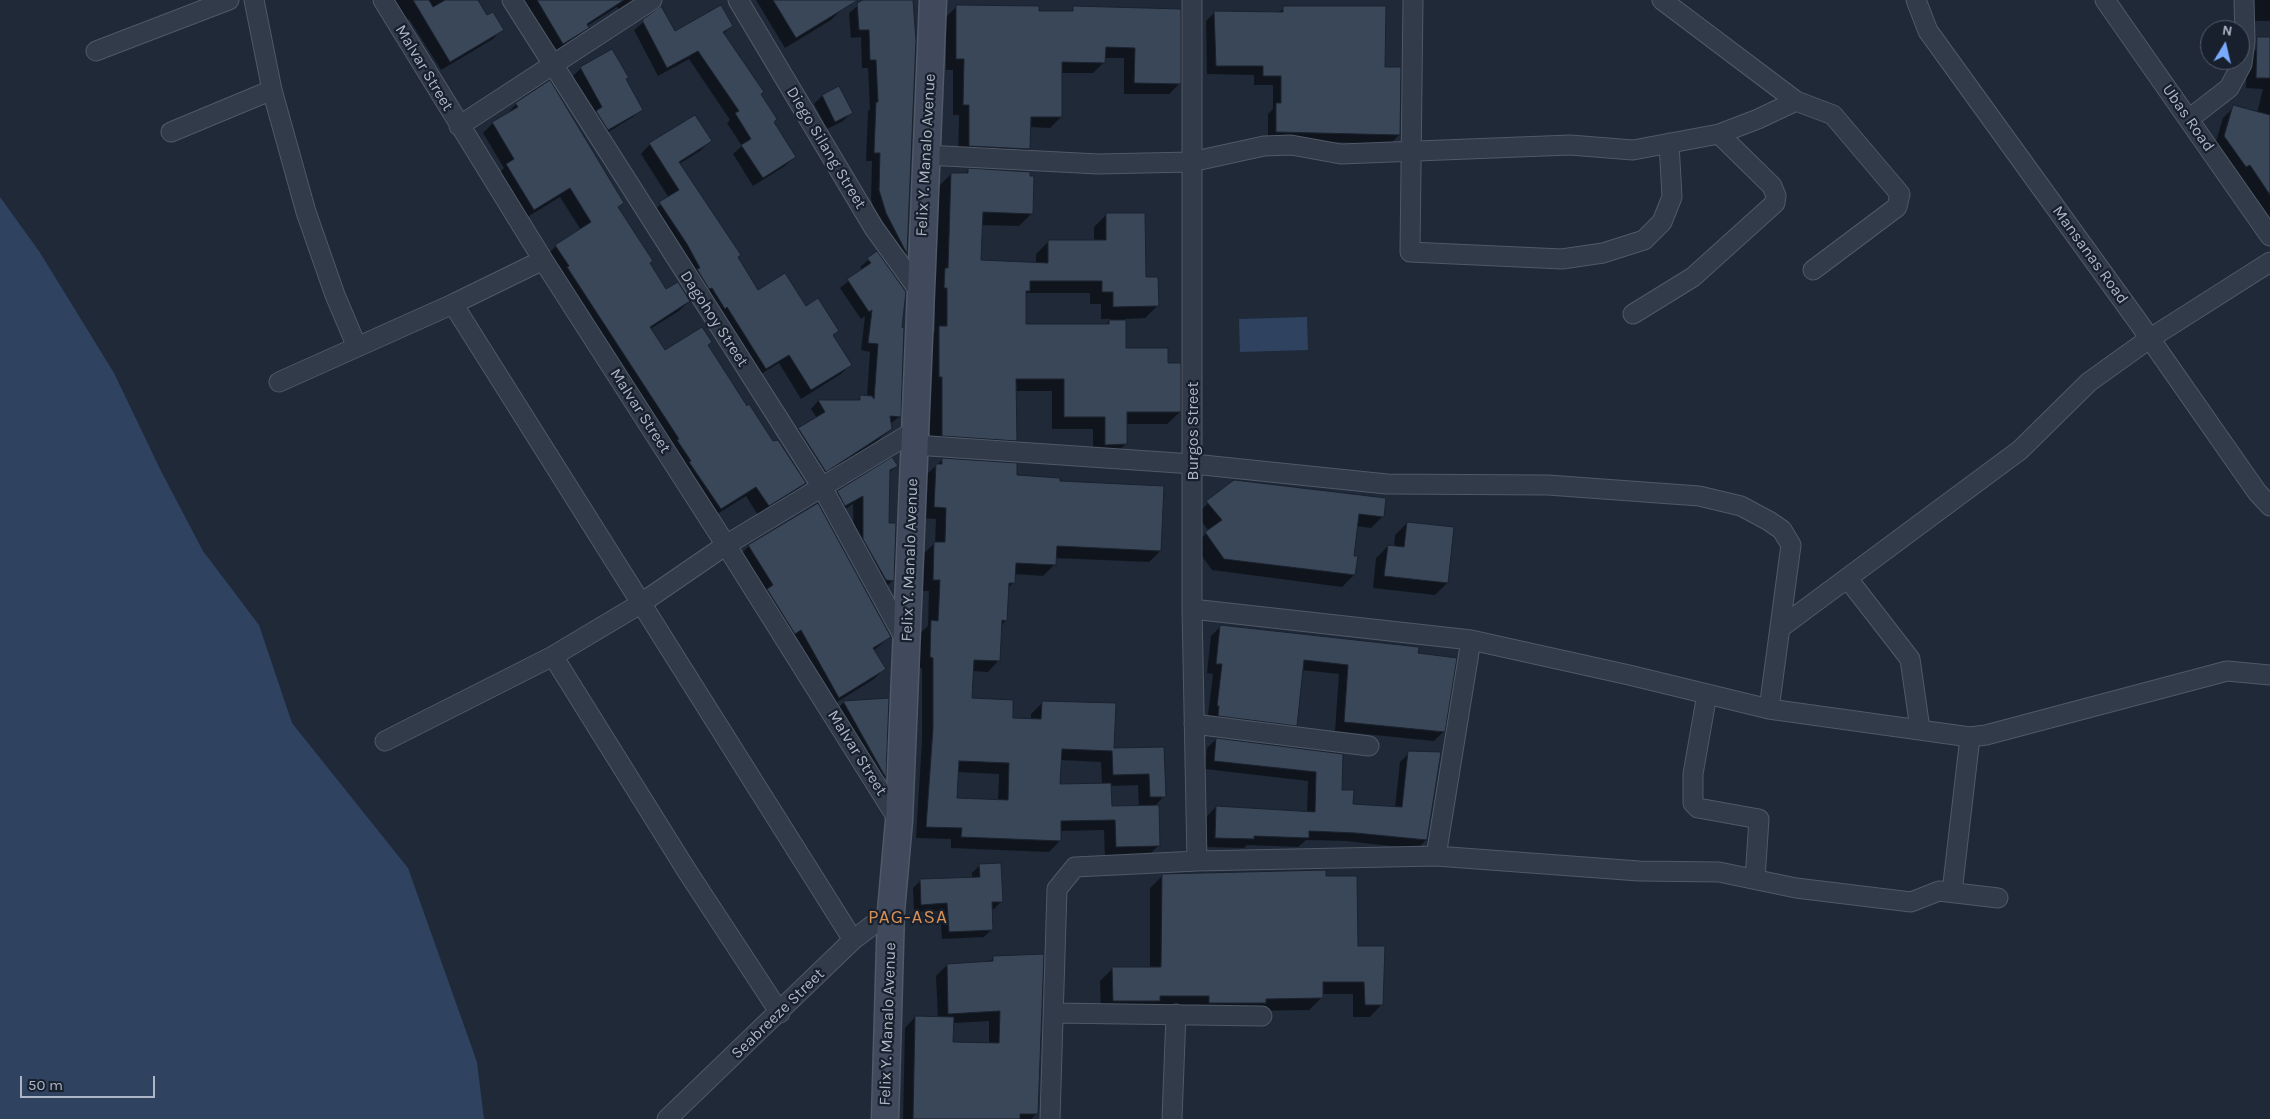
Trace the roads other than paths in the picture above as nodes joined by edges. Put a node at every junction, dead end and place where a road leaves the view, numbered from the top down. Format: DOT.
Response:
graph roads {
  1 [pos="230,0"];
  2 [pos="254,0"];
  3 [pos="383,0"];
  4 [pos="512,0"];
  5 [pos="652,0"];
  6 [pos="738,0"];
  7 [pos="933,0"];
  8 [pos="1192,0"];
  9 [pos="1413,0"];
  10 [pos="1662,0"];
  11 [pos="1916,0"];
  12 [pos="2105,0"];
  13 [pos="2244,0"];
  14 [pos="196,7"];
  15 [pos="96,51"];
  16 [pos="552,66"];
  17 [pos="272,90"];
  18 [pos="1796,101"];
  19 [pos="2189,119"];
  20 [pos="459,126"];
  21 [pos="171,132"];
  22 [pos="1719,134"];
  23 [pos="1669,143"];
  24 [pos="1412,150"];
  25 [pos="926,155"];
  26 [pos="1191,162"];
  27 [pos="2270,236"];
  28 [pos="543,260"];
  29 [pos="2270,262"];
  30 [pos="1813,270"];
  31 [pos="920,292"];
  32 [pos="453,304"];
  33 [pos="1633,314"];
  34 [pos="2150,339"];
  35 [pos="357,347"];
  36 [pos="279,382"];
  37 [pos="915,438"];
  38 [pos="1193,464"];
  39 [pos="822,487"];
  40 [pos="2270,506"];
  41 [pos="726,545"];
  42 [pos="1848,579"];
  43 [pos="640,604"];
  44 [pos="1192,609"];
  45 [pos="1780,628"];
  46 [pos="1471,640"];
  47 [pos="907,642"];
  48 [pos="553,656"];
  49 [pos="2270,675"];
  50 [pos="1707,694"];
  51 [pos="1769,709"];
  52 [pos="1194,724"];
  53 [pos="1920,729"];
  54 [pos="1970,737"];
  55 [pos="385,741"];
  56 [pos="1369,746"];
  57 [pos="899,821"];
  58 [pos="1436,856"];
  59 [pos="1197,861"];
  60 [pos="1755,879"];
  61 [pos="1952,892"];
  62 [pos="1998,898"];
  63 [pos="891,911"];
  64 [pos="854,940"];
  65 [pos="780,1013"];
  66 [pos="1054,1013"];
  67 [pos="1176,1014"];
  68 [pos="1262,1016"];
  69 [pos="667,1119"];
  70 [pos="885,1119"];
  71 [pos="1050,1119"];
  72 [pos="1172,1119"];
  1 -- 14 [label="street"];
  2 -- 17 [label="street"];
  3 -- 20 [label="street, Malvar Street"];
  4 -- 16 [label="street, Dagohoy Street"];
  5 -- 16 [label="street"];
  6 -- 31 [label="street, Diego Silang Street"];
  7 -- 25 [label="main road, Felix Y. Manalo Avenue"];
  8 -- 26 [label="street, Burgos Street"];
  9 -- 24 [label="street"];
  10 -- 18 [label="street"];
  11 -- 34 [label="street, Mansanas Road"];
  12 -- 19 [label="street, Ubas Road"];
  13 -- 19 [label="street"];
  14 -- 15 [label="street"];
  16 -- 20 [label="street"];
  16 -- 39 [label="street, Dagohoy Street"];
  17 -- 21 [label="street"];
  17 -- 35 [label="street"];
  18 -- 22 [label="street"];
  18 -- 30 [label="street"];
  19 -- 27 [label="street, Ubas Road"];
  20 -- 28 [label="street, Malvar Street"];
  22 -- 23 [label="street"];
  22 -- 33 [label="street"];
  23 -- 24 [label="street"];
  23 -- 24 [label="street"];
  24 -- 26 [label="street"];
  25 -- 26 [label="street"];
  25 -- 31 [label="main road, Felix Y. Manalo Avenue"];
  26 -- 38 [label="street, Burgos Street"];
  28 -- 32 [label="street"];
  28 -- 41 [label="street, Malvar Street"];
  29 -- 34 [label="street"];
  31 -- 37 [label="main road, Felix Y. Manalo Avenue"];
  32 -- 35 [label="street"];
  32 -- 43 [label="street"];
  34 -- 40 [label="street, Mansanas Road"];
  34 -- 42 [label="street"];
  35 -- 36 [label="street"];
  37 -- 38 [label="street"];
  37 -- 39 [label="street"];
  37 -- 47 [label="main road, Felix Y. Manalo Avenue"];
  38 -- 44 [label="street, Burgos Street"];
  38 -- 45 [label="street"];
  39 -- 41 [label="street"];
  39 -- 47 [label="street, Dagohoy Street"];
  41 -- 43 [label="street"];
  41 -- 57 [label="street, Malvar Street"];
  42 -- 45 [label="street"];
  42 -- 53 [label="street"];
  43 -- 48 [label="street"];
  43 -- 64 [label="street"];
  44 -- 46 [label="street"];
  44 -- 52 [label="street, Burgos Street"];
  45 -- 51 [label="street"];
  46 -- 50 [label="street"];
  46 -- 58 [label="street"];
  47 -- 57 [label="main road, Felix Y. Manalo Avenue"];
  48 -- 55 [label="street"];
  48 -- 65 [label="street"];
  49 -- 54 [label="street"];
  50 -- 51 [label="street"];
  50 -- 60 [label="street"];
  51 -- 53 [label="street"];
  52 -- 56 [label="street"];
  52 -- 59 [label="street, Burgos Street"];
  53 -- 54 [label="street"];
  54 -- 61 [label="street"];
  57 -- 63 [label="main road, Felix Y. Manalo Avenue"];
  58 -- 59 [label="street"];
  58 -- 60 [label="street"];
  59 -- 66 [label="street"];
  60 -- 61 [label="street"];
  61 -- 62 [label="street"];
  63 -- 64 [label="street, Seabreeze Street"];
  63 -- 70 [label="main road, Felix Y. Manalo Avenue"];
  64 -- 65 [label="street, Seabreeze Street"];
  65 -- 69 [label="street, Seabreeze Street"];
  66 -- 67 [label="street"];
  66 -- 71 [label="street"];
  67 -- 68 [label="street"];
  67 -- 72 [label="street"];
}
